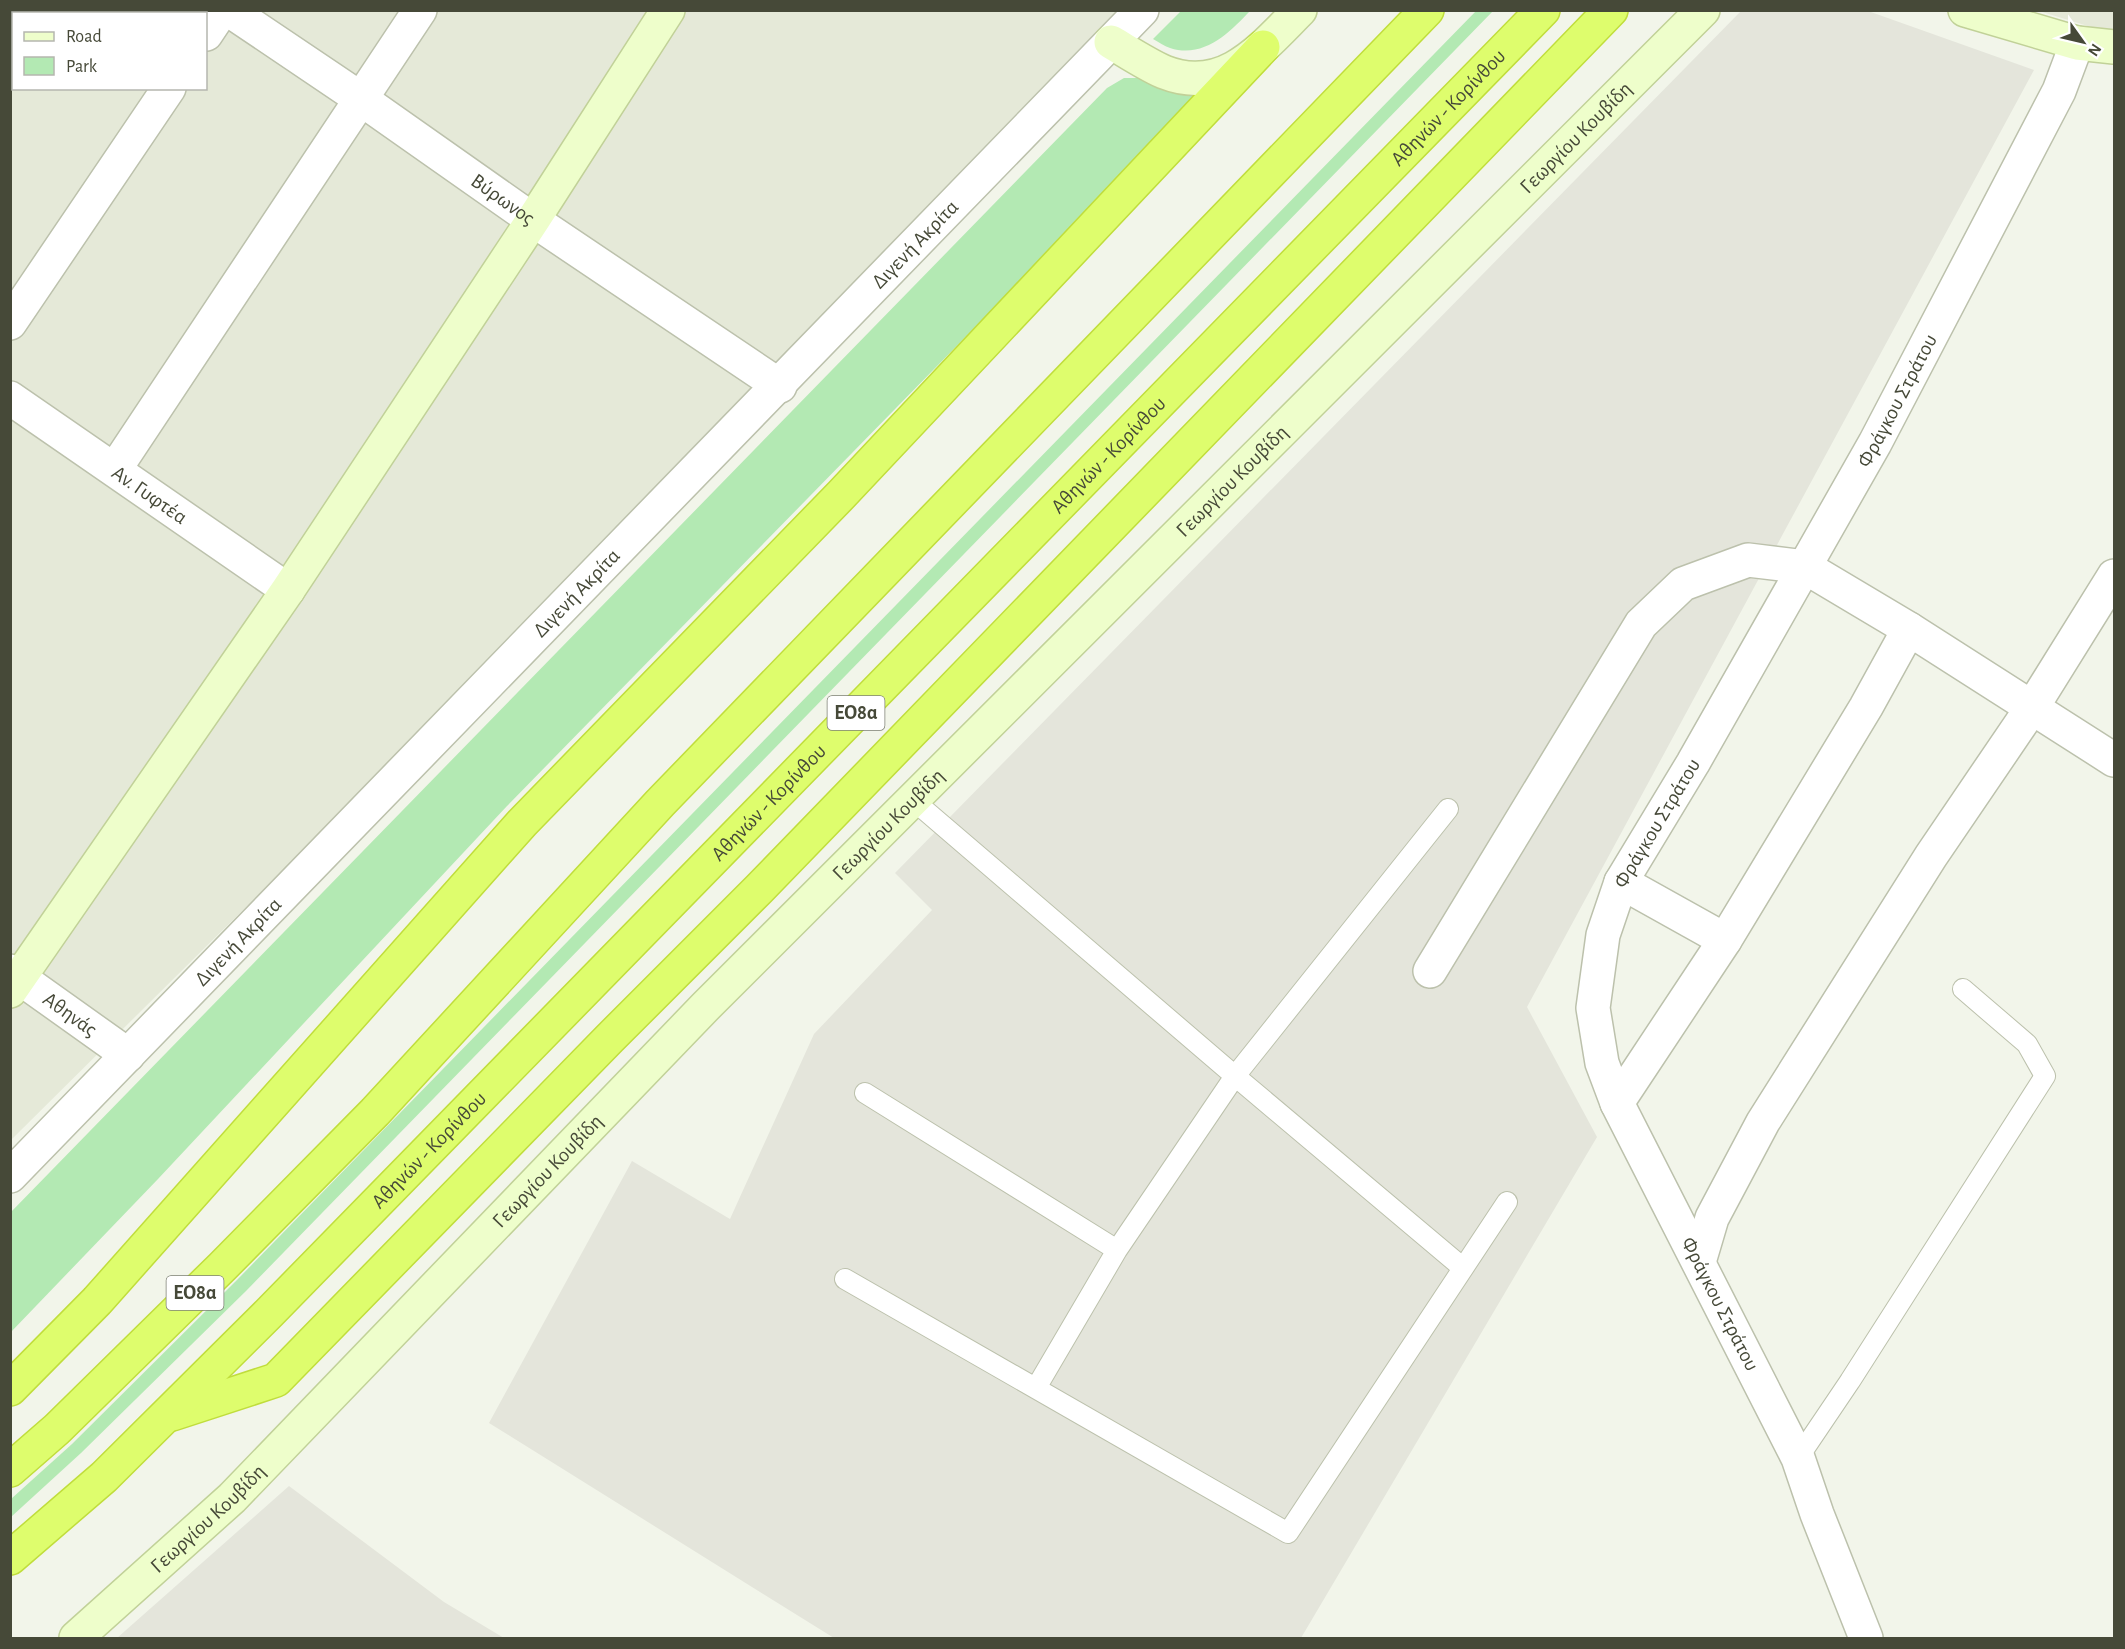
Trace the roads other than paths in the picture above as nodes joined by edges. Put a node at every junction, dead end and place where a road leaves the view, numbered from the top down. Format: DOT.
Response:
graph roads {
  1 [pos="222,10"];
  2 [pos="229,10"];
  3 [pos="420,10"];
  4 [pos="668,10"];
  5 [pos="1142,10"];
  6 [pos="1300,10"];
  7 [pos="1427,10"];
  8 [pos="1544,10"];
  9 [pos="1611,10"];
  10 [pos="1703,10"];
  11 [pos="1965,10"];
  12 [pos="207,32"];
  13 [pos="1112,42"];
  14 [pos="2077,43"];
  15 [pos="1263,47"];
  16 [pos="2115,47"];
  17 [pos="168,90"];
  18 [pos="361,99"];
  19 [pos="533,220"];
  20 [pos="10,323"];
  21 [pos="780,386"];
  22 [pos="10,398"];
  23 [pos="115,470"];
  24 [pos="1805,567"];
  25 [pos="2115,576"];
  26 [pos="288,590"];
  27 [pos="1909,629"];
  28 [pos="2033,706"];
  29 [pos="2115,759"];
  30 [pos="913,800"];
  31 [pos="1448,809"];
  32 [pos="1621,882"];
  33 [pos="1725,940"];
  34 [pos="1430,971"];
  35 [pos="14,980"];
  36 [pos="1963,989"];
  37 [pos="128,1055"];
  38 [pos="1235,1076"];
  39 [pos="865,1093"];
  40 [pos="1617,1103"];
  41 [pos="10,1176"];
  42 [pos="1507,1202"];
  43 [pos="1118,1250"];
  44 [pos="1699,1262"];
  45 [pos="1463,1268"];
  46 [pos="845,1279"];
  47 [pos="1036,1388"];
  48 [pos="10,1389"];
  49 [pos="168,1415"];
  50 [pos="1798,1458"];
  51 [pos="10,1470"];
  52 [pos="10,1558"];
  53 [pos="76,1638"];
  54 [pos="1866,1638"];
  1 -- 12 [label="street"];
  2 -- 18 [label="street, Βύρωνος"];
  3 -- 18 [label="street"];
  4 -- 19 [label="street"];
  5 -- 13 [label="street, Διγενή Ακρίτα"];
  6 -- 15 [label="street"];
  7 -- 51 [label="highway, ΕΟ8α"];
  8 -- 49 [label="highway, Αθηνών - Κορίνθου / ΕΟ8α"];
  9 -- 49 [label="highway"];
  10 -- 30 [label="street, Γεωργίου Κουβίδη"];
  11 -- 14 [label="street"];
  13 -- 15 [label="street"];
  13 -- 21 [label="street, Διγενή Ακρίτα"];
  14 -- 16 [label="street"];
  14 -- 24 [label="street, Φράγκου Στράτου"];
  15 -- 48 [label="highway"];
  17 -- 20 [label="street"];
  18 -- 19 [label="street, Βύρωνος"];
  18 -- 23 [label="street"];
  19 -- 21 [label="street, Βύρωνος"];
  19 -- 26 [label="street"];
  21 -- 37 [label="street, Διγενή Ακρίτα"];
  22 -- 23 [label="street, Αν. Γυφτέα"];
  23 -- 26 [label="street, Αν. Γυφτέα"];
  24 -- 27 [label="street"];
  24 -- 32 [label="street, Φράγκου Στράτου"];
  24 -- 34 [label="street"];
  25 -- 28 [label="street"];
  26 -- 35 [label="street"];
  27 -- 28 [label="street"];
  27 -- 33 [label="street"];
  28 -- 29 [label="street"];
  28 -- 44 [label="street"];
  30 -- 38 [label="lane"];
  30 -- 53 [label="street, Γεωργίου Κουβίδη"];
  31 -- 38 [label="lane"];
  32 -- 33 [label="street"];
  32 -- 40 [label="street, Φράγκου Στράτου"];
  33 -- 40 [label="street"];
  35 -- 37 [label="street, Αθηνάς"];
  36 -- 50 [label="lane"];
  37 -- 41 [label="street, Διγενή Ακρίτα"];
  38 -- 43 [label="lane"];
  38 -- 45 [label="lane"];
  39 -- 43 [label="lane"];
  40 -- 44 [label="street, Φράγκου Στράτου"];
  42 -- 45 [label="lane"];
  43 -- 47 [label="lane"];
  44 -- 50 [label="street, Φράγκου Στράτου"];
  45 -- 47 [label="lane"];
  46 -- 47 [label="lane"];
  49 -- 52 [label="highway, Αθηνών - Κορίνθου / ΕΟ8α"];
  50 -- 54 [label="street, Φράγκου Στράτου"];
}
